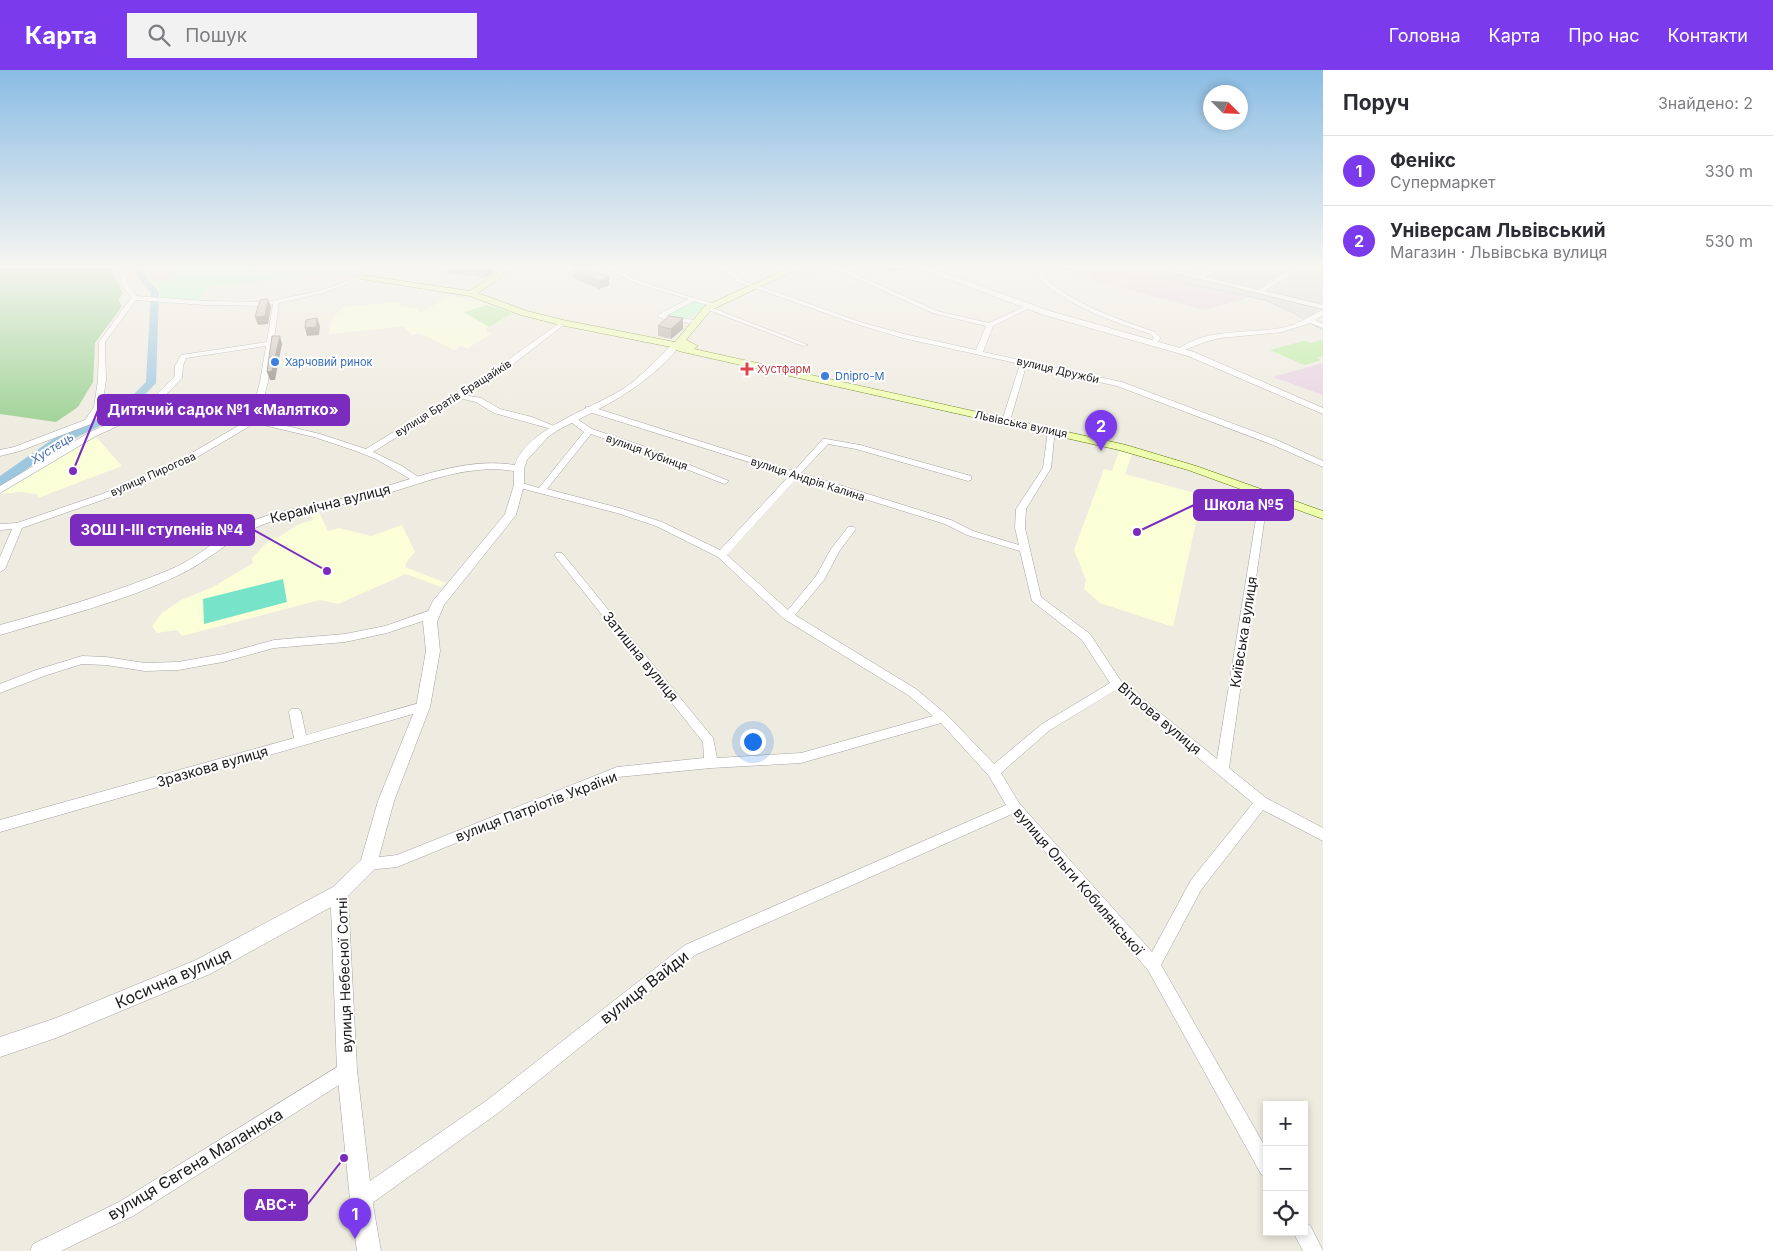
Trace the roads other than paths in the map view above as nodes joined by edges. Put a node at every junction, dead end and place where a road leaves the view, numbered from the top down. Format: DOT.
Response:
graph roads {
  1 [pos="116,323"];
  2 [pos="273,323"];
  3 [pos="563,323"];
  4 [pos="695,323"];
  5 [pos="695,323"];
  6 [pos="752,323"];
  7 [pos="858,323"];
  8 [pos="982,323"];
  9 [pos="994,323"];
  10 [pos="1086,323"];
  11 [pos="1126,323"];
  12 [pos="1303,323"];
  13 [pos="990,325"];
  14 [pos="271,343"];
  15 [pos="1154,343"];
  16 [pos="805,345"];
  17 [pos="683,346"];
  18 [pos="1180,350"];
  19 [pos="979,352"];
  20 [pos="1024,362"];
  21 [pos="460,396"];
  22 [pos="589,409"];
  23 [pos="1323,411"];
  24 [pos="571,419"];
  25 [pos="254,420"];
  26 [pos="1006,421"];
  27 [pos="555,428"];
  28 [pos="589,431"];
  29 [pos="1052,431"];
  30 [pos="366,452"];
  31 [pos="0,453"];
  32 [pos="521,464"];
  33 [pos="1323,464"];
  34 [pos="793,475"];
  35 [pos="968,478"];
  36 [pos="417,480"];
  37 [pos="725,481"];
  38 [pos="519,485"];
  39 [pos="0,490"];
  40 [pos="541,491"];
  41 [pos="1264,494"];
  42 [pos="1323,515"];
  43 [pos="18,526"];
  44 [pos="0,527"];
  45 [pos="852,529"];
  46 [pos="1026,550"];
  47 [pos="560,555"];
  48 [pos="721,555"];
  49 [pos="0,569"];
  50 [pos="434,613"];
  51 [pos="788,616"];
  52 [pos="0,630"];
  53 [pos="1118,684"];
  54 [pos="0,689"];
  55 [pos="423,707"];
  56 [pos="295,712"];
  57 [pos="943,718"];
  58 [pos="301,741"];
  59 [pos="711,763"];
  60 [pos="1222,770"];
  61 [pos="994,772"];
  62 [pos="1261,802"];
  63 [pos="1014,807"];
  64 [pos="0,826"];
  65 [pos="1323,835"];
  66 [pos="368,864"];
  67 [pos="339,893"];
  68 [pos="1153,965"];
  69 [pos="0,1047"];
  70 [pos="347,1070"];
  71 [pos="1263,1161"];
  72 [pos="361,1199"];
  73 [pos="1305,1236"];
  74 [pos="40,1251"];
  75 [pos="369,1251"];
  76 [pos="1313,1251"];
  1 -- 31 [label="street"];
  2 -- 14 [label="street"];
  3 -- 17 [label="main road, Львівська вулиця"];
  3 -- 21 [label="street, вулиця Братів Бращайків"];
  4 -- 17 [label="main road"];
  5 -- 17 [label="main road"];
  6 -- 16 [label="street"];
  7 -- 19 [label="street, вулиця Дружби"];
  8 -- 13 [label="street"];
  9 -- 13 [label="street"];
  10 -- 15 [label="street"];
  11 -- 15 [label="street"];
  12 -- 18 [label="street"];
  13 -- 19 [label="street"];
  14 -- 25 [label="street"];
  14 -- 39 [label="street"];
  15 -- 18 [label="street"];
  17 -- 22 [label="street"];
  17 -- 26 [label="main road, Львівська вулиця"];
  18 -- 23 [label="street"];
  19 -- 20 [label="street, вулиця Дружби"];
  20 -- 26 [label="street"];
  20 -- 33 [label="street, вулиця Дружби"];
  21 -- 27 [label="street"];
  21 -- 30 [label="street, вулиця Братів Бращайків"];
  22 -- 24 [label="street"];
  22 -- 34 [label="street, вулиця Андрія Калина"];
  24 -- 27 [label="street"];
  24 -- 28 [label="street, вулиця Кубинця"];
  25 -- 30 [label="street"];
  25 -- 43 [label="street, вулиця Пирогова"];
  26 -- 29 [label="main road, Львівська вулиця"];
  27 -- 32 [label="street"];
  28 -- 37 [label="street, вулиця Кубинця"];
  28 -- 40 [label="street"];
  29 -- 41 [label="main road, Львівська вулиця"];
  29 -- 46 [label="street, Вітрова вулиця"];
  30 -- 36 [label="street"];
  32 -- 36 [label="street, Керамічна вулиця"];
  32 -- 38 [label="street, вулиця Небесної Сотні"];
  34 -- 35 [label="street"];
  34 -- 46 [label="street, вулиця Андрія Калина"];
  34 -- 48 [label="street"];
  36 -- 52 [label="street, Керамічна вулиця"];
  38 -- 40 [label="street, вулиця Ольги Кобилянської"];
  38 -- 50 [label="street, вулиця Небесної Сотні"];
  40 -- 48 [label="street, вулиця Ольги Кобилянської"];
  41 -- 42 [label="main road, Львівська вулиця"];
  41 -- 60 [label="street, Київська вулиця"];
  43 -- 44 [label="street, вулиця Пирогова"];
  43 -- 49 [label="street"];
  45 -- 51 [label="street"];
  46 -- 53 [label="street, Вітрова вулиця"];
  47 -- 59 [label="street, Затишна вулиця"];
  48 -- 51 [label="street, вулиця Ольги Кобилянської"];
  50 -- 54 [label="street"];
  50 -- 55 [label="street, вулиця Небесної Сотні"];
  51 -- 57 [label="street, вулиця Ольги Кобилянської"];
  53 -- 60 [label="street, Вітрова вулиця"];
  53 -- 61 [label="street"];
  55 -- 58 [label="street, Зразкова вулиця"];
  55 -- 66 [label="street, вулиця Небесної Сотні"];
  56 -- 58 [label="street"];
  57 -- 59 [label="street, вулиця Патріотів України"];
  57 -- 61 [label="street, вулиця Ольги Кобилянської"];
  58 -- 64 [label="street, Зразкова вулиця"];
  59 -- 66 [label="street, вулиця Патріотів України"];
  60 -- 62 [label="street, Вітрова вулиця"];
  61 -- 63 [label="street, вулиця Ольги Кобилянської"];
  62 -- 65 [label="street, Вітрова вулиця"];
  62 -- 68 [label="street"];
  63 -- 68 [label="street, вулиця Ольги Кобилянської"];
  63 -- 72 [label="street, вулиця Вайди"];
  66 -- 67 [label="street, вулиця Небесної Сотні"];
  67 -- 69 [label="street, Косична вулиця"];
  67 -- 70 [label="street, вулиця Небесної Сотні"];
  68 -- 71 [label="street, вулиця Ольги Кобилянської"];
  70 -- 72 [label="street, вулиця Небесної Сотні"];
  70 -- 74 [label="street, вулиця Євгена Маланюка"];
  72 -- 75 [label="street, вулиця Небесної Сотні"];
  73 -- 76 [label="street"];
}
